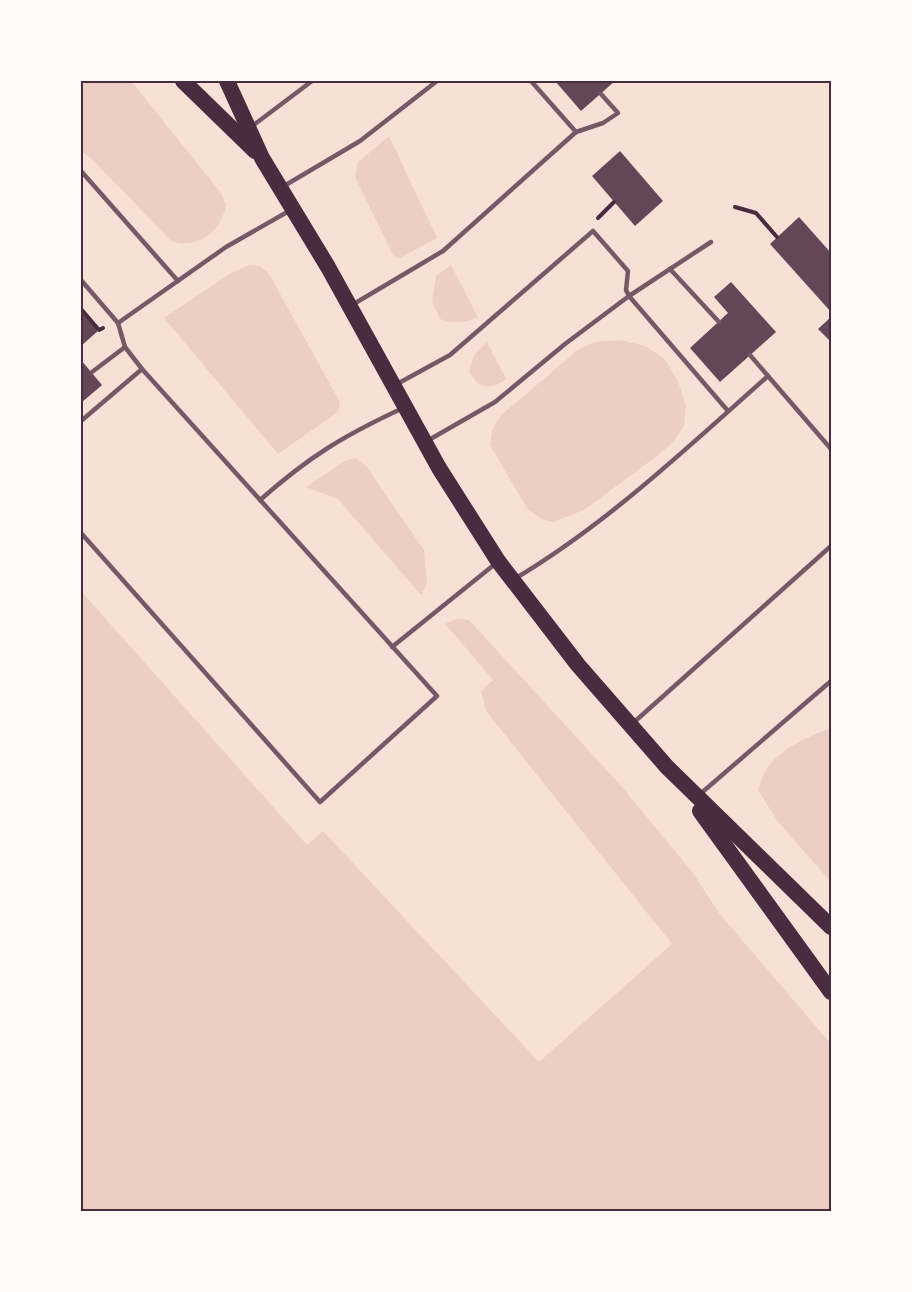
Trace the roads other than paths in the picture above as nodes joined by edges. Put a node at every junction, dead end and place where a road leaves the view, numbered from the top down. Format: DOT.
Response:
graph roads {
  1 [pos="183,81"];
  2 [pos="226,81"];
  3 [pos="312,81"];
  4 [pos="437,81"];
  5 [pos="531,81"];
  6 [pos="601,94"];
  7 [pos="244,132"];
  8 [pos="576,132"];
  9 [pos="81,171"];
  10 [pos="281,187"];
  11 [pos="294,208"];
  12 [pos="711,242"];
  13 [pos="670,269"];
  14 [pos="81,280"];
  15 [pos="178,281"];
  16 [pos="629,296"];
  17 [pos="350,307"];
  18 [pos="719,322"];
  19 [pos="118,323"];
  20 [pos="125,346"];
  21 [pos="750,355"];
  22 [pos="142,369"];
  23 [pos="92,372"];
  24 [pos="768,376"];
  25 [pos="393,385"];
  26 [pos="405,408"];
  27 [pos="728,411"];
  28 [pos="81,421"];
  29 [pos="424,442"];
  30 [pos="831,449"];
  31 [pos="260,500"];
  32 [pos="81,533"];
  33 [pos="831,546"];
  34 [pos="498,561"];
  35 [pos="512,580"];
  36 [pos="392,647"];
  37 [pos="831,681"];
  38 [pos="630,726"];
  39 [pos="694,799"];
  40 [pos="831,927"];
  41 [pos="831,992"];
  1 -- 7 [label="highway"];
  2 -- 7 [label="highway"];
  3 -- 7 [label="lane"];
  4 -- 10 [label="lane"];
  5 -- 8 [label="lane"];
  6 -- 8 [label="lane"];
  7 -- 10 [label="highway"];
  8 -- 17 [label="lane"];
  9 -- 15 [label="lane"];
  10 -- 11 [label="highway"];
  11 -- 15 [label="lane"];
  11 -- 17 [label="highway"];
  12 -- 13 [label="lane"];
  13 -- 16 [label="lane"];
  13 -- 18 [label="lane"];
  14 -- 19 [label="lane"];
  15 -- 19 [label="lane"];
  16 -- 25 [label="lane"];
  16 -- 27 [label="lane"];
  16 -- 29 [label="lane"];
  17 -- 25 [label="highway"];
  19 -- 20 [label="lane"];
  20 -- 22 [label="lane"];
  20 -- 23 [label="lane"];
  21 -- 24 [label="lane"];
  22 -- 28 [label="lane"];
  22 -- 31 [label="lane"];
  24 -- 27 [label="lane"];
  24 -- 30 [label="lane"];
  25 -- 26 [label="highway"];
  26 -- 29 [label="highway"];
  26 -- 31 [label="lane"];
  27 -- 35 [label="lane"];
  29 -- 34 [label="highway"];
  31 -- 36 [label="lane"];
  32 -- 36 [label="lane"];
  33 -- 38 [label="lane"];
  34 -- 35 [label="highway"];
  34 -- 36 [label="lane"];
  35 -- 38 [label="highway"];
  37 -- 39 [label="lane"];
  38 -- 39 [label="highway"];
  39 -- 40 [label="highway"];
  39 -- 41 [label="highway"];
}
